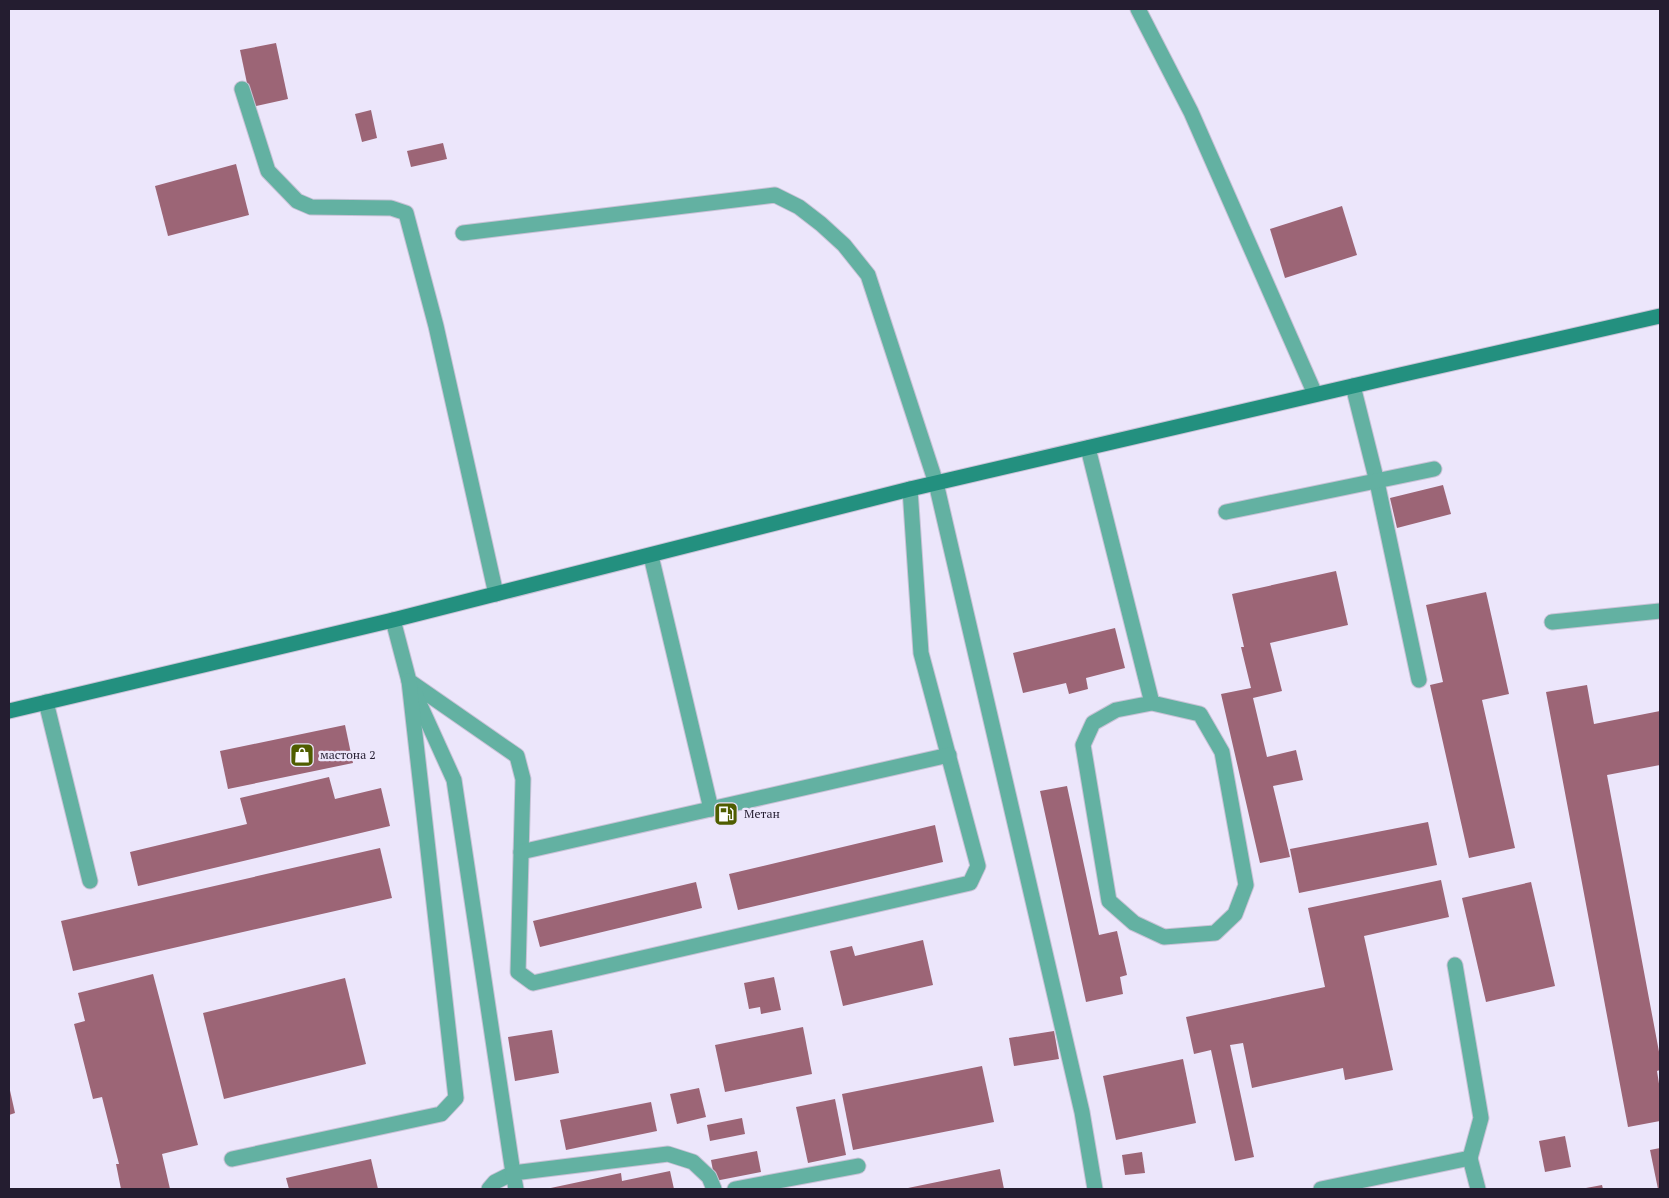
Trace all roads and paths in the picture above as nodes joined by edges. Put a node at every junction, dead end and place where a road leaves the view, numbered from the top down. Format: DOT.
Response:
graph roads {
  1 [pos="1138,9"];
  2 [pos="242,89"];
  3 [pos="463,233"];
  4 [pos="1660,316"];
  5 [pos="1353,386"];
  6 [pos="1315,394"];
  7 [pos="1088,448"];
  8 [pos="1434,469"];
  9 [pos="1377,482"];
  10 [pos="936,483"];
  11 [pos="910,489"];
  12 [pos="1226,512"];
  13 [pos="651,556"];
  14 [pos="496,594"];
  15 [pos="1660,611"];
  16 [pos="393,620"];
  17 [pos="1552,622"];
  18 [pos="1418,680"];
  19 [pos="409,681"];
  20 [pos="46,702"];
  21 [pos="1152,703"];
  22 [pos="9,711"];
  23 [pos="949,755"];
  24 [pos="711,809"];
  25 [pos="521,852"];
  26 [pos="90,881"];
  27 [pos="1455,965"];
  28 [pos="232,1158"];
  29 [pos="1470,1158"];
  30 [pos="858,1166"];
  31 [pos="513,1173"];
  32 [pos="489,1189"];
  33 [pos="516,1189"];
  34 [pos="714,1189"];
  35 [pos="735,1189"];
  36 [pos="1095,1189"];
  37 [pos="1321,1189"];
  38 [pos="1478,1189"];
  1 -- 6 [label="street"];
  2 -- 14 [label="street"];
  3 -- 10 [label="street"];
  4 -- 5 [label="main road"];
  5 -- 6 [label="main road"];
  5 -- 9 [label="street"];
  6 -- 7 [label="main road"];
  7 -- 10 [label="main road"];
  7 -- 21 [label="street"];
  8 -- 9 [label="street"];
  9 -- 12 [label="street"];
  9 -- 18 [label="street"];
  10 -- 11 [label="main road"];
  10 -- 36 [label="street"];
  11 -- 13 [label="main road"];
  11 -- 23 [label="street"];
  13 -- 14 [label="main road"];
  13 -- 24 [label="street"];
  14 -- 16 [label="main road"];
  15 -- 17 [label="street"];
  16 -- 19 [label="street"];
  16 -- 20 [label="main road"];
  19 -- 25 [label="street"];
  19 -- 28 [label="street"];
  19 -- 31 [label="street"];
  20 -- 22 [label="main road"];
  20 -- 26 [label="street"];
  21 -- 21 [label="street"];
  23 -- 24 [label="street"];
  23 -- 25 [label="street"];
  24 -- 25 [label="street"];
  27 -- 29 [label="street"];
  29 -- 37 [label="street"];
  29 -- 38 [label="street"];
  30 -- 35 [label="street"];
  31 -- 32 [label="street"];
  31 -- 33 [label="street"];
  31 -- 34 [label="street"];
}
